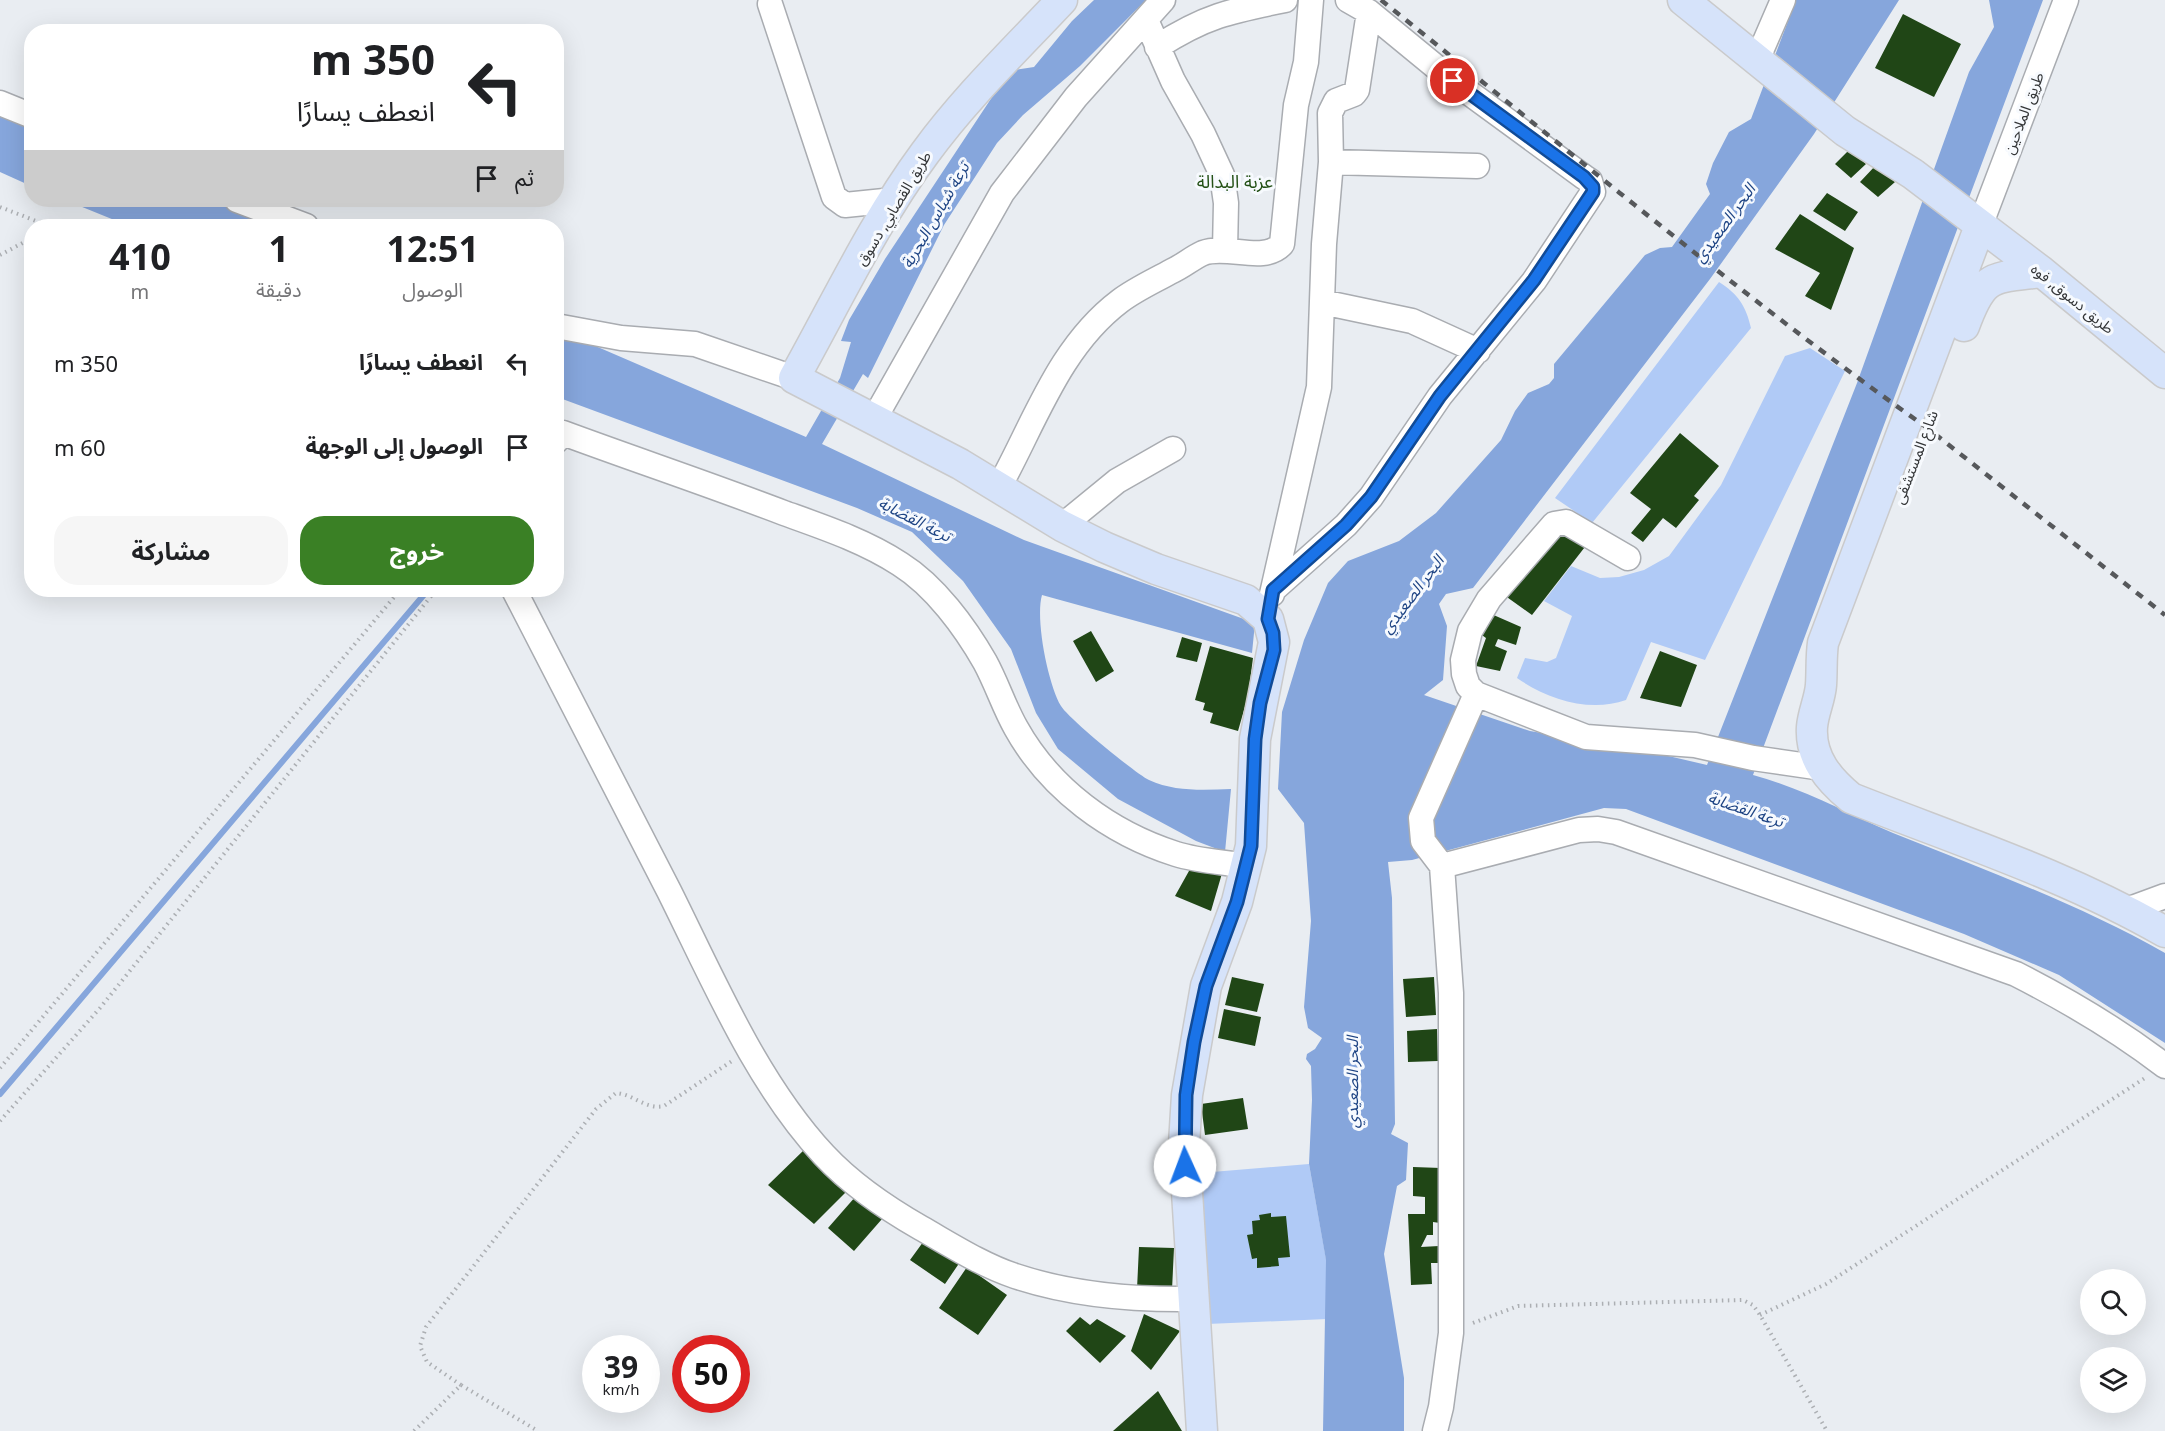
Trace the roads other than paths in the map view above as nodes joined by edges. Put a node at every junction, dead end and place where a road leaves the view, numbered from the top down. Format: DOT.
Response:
graph roads {
  1 [pos="1062,0"];
  2 [pos="1163,0"];
  3 [pos="1285,0"];
  4 [pos="1311,0"];
  5 [pos="1348,0"];
  6 [pos="1683,0"];
  7 [pos="1784,0"];
  8 [pos="2066,0"];
  9 [pos="770,4"];
  10 [pos="1369,12"];
  11 [pos="1146,20"];
  12 [pos="1157,47"];
  13 [pos="1763,65"];
  14 [pos="0,104"];
  15 [pos="24,113"];
  16 [pos="1331,162"];
  17 [pos="1477,166"];
  18 [pos="894,200"];
  19 [pos="256,207"];
  20 [pos="287,219"];
  21 [pos="1980,226"];
  22 [pos="1225,249"];
  23 [pos="2042,272"];
  24 [pos="1322,302"];
  25 [pos="564,327"];
  26 [pos="1954,327"];
  27 [pos="1478,351"];
  28 [pos="2165,373"];
  29 [pos="794,378"];
  30 [pos="853,410"];
  31 [pos="564,433"];
  32 [pos="1173,449"];
  33 [pos="999,487"];
  34 [pos="1062,526"];
  35 [pos="1629,558"];
  36 [pos="518,597"];
  37 [pos="1270,605"];
  38 [pos="1476,694"];
  39 [pos="1822,768"];
  40 [pos="1249,856"];
  41 [pos="1442,866"];
  42 [pos="2165,896"];
  43 [pos="2127,910"];
  44 [pos="2165,932"];
  45 [pos="2165,1065"];
  46 [pos="1193,1299"];
  47 [pos="1202,1431"];
  48 [pos="1435,1431"];
  1 -- 18 [label="main road, طريق القصابي, دسوق"];
  2 -- 11 [label="street"];
  3 -- 12 [label="street"];
  4 -- 22 [label="street"];
  5 -- 10 [label="street"];
  6 -- 13 [label="main road"];
  7 -- 13 [label="street"];
  8 -- 21 [label="street, طريق الملاحين"];
  9 -- 18 [label="street"];
  10 -- 16 [label="street"];
  10 -- 27 [label="street"];
  11 -- 12 [label="street"];
  11 -- 30 [label="street"];
  12 -- 22 [label="street"];
  13 -- 21 [label="main road, طريق دسوق, فوه"];
  14 -- 15 [label="street"];
  16 -- 17 [label="street"];
  16 -- 24 [label="street"];
  18 -- 29 [label="main road, طريق القصابي, دسوق"];
  19 -- 20 [label="street"];
  21 -- 23 [label="main road, طريق دسوق, فوه"];
  21 -- 26 [label="main road, شارع المستشفى"];
  22 -- 33 [label="street"];
  23 -- 26 [label="main road, شارع المستشفى"];
  23 -- 28 [label="main road, طريق دسوق, فوه"];
  24 -- 27 [label="street"];
  24 -- 37 [label="street"];
  25 -- 29 [label="street"];
  26 -- 39 [label="main road, شارع المستشفى"];
  27 -- 37 [label="street"];
  29 -- 30 [label="main road"];
  30 -- 33 [label="main road"];
  31 -- 40 [label="street"];
  32 -- 34 [label="street"];
  33 -- 34 [label="main road"];
  34 -- 37 [label="main road"];
  35 -- 38 [label="street"];
  36 -- 46 [label="street"];
  37 -- 40 [label="main road"];
  38 -- 39 [label="street"];
  38 -- 41 [label="street"];
  39 -- 43 [label="main road, شارع المستشفى"];
  40 -- 46 [label="main road"];
  41 -- 45 [label="street"];
  41 -- 48 [label="street"];
  42 -- 43 [label="street"];
  43 -- 44 [label="main road, شارع المستشفى"];
  46 -- 47 [label="main road"];
}
